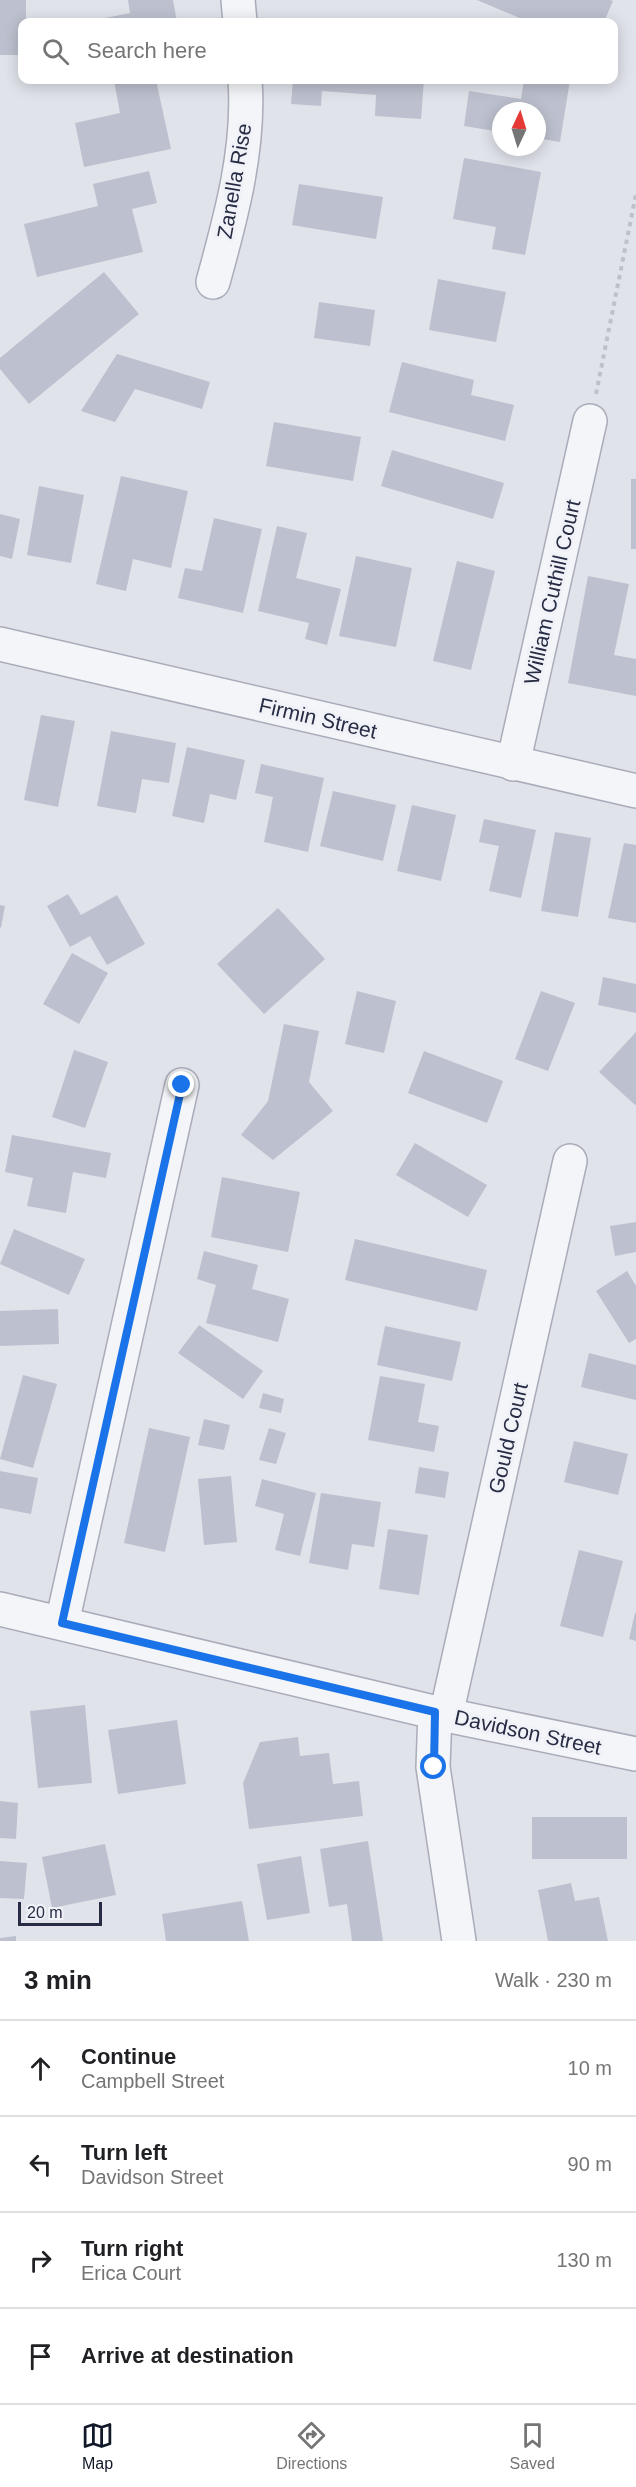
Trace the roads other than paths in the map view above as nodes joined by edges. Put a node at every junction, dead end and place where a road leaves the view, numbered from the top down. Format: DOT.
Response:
graph roads {
  1 [pos="238,0"];
  2 [pos="240,18"];
  3 [pos="245,84"];
  4 [pos="213,282"];
  5 [pos="590,420"];
  6 [pos="0,644"];
  7 [pos="513,764"];
  8 [pos="636,790"];
  9 [pos="182,1085"];
  10 [pos="570,1161"];
  11 [pos="0,1610"];
  12 [pos="62,1623"];
  13 [pos="440,1713"];
  14 [pos="636,1754"];
  15 [pos="459,1941"];
  1 -- 2 [label="street"];
  3 -- 4 [label="street, Zanella Rise"];
  5 -- 7 [label="street, William Cuthill Court"];
  6 -- 7 [label="street, Firmin Street"];
  7 -- 8 [label="street, Firmin Street"];
  9 -- 12 [label="street"];
  10 -- 13 [label="street, Gould Court"];
  11 -- 12 [label="street, Davidson Street"];
  12 -- 13 [label="street, Davidson Street"];
  13 -- 14 [label="street, Davidson Street"];
  13 -- 15 [label="street, Gould Court"];
}
